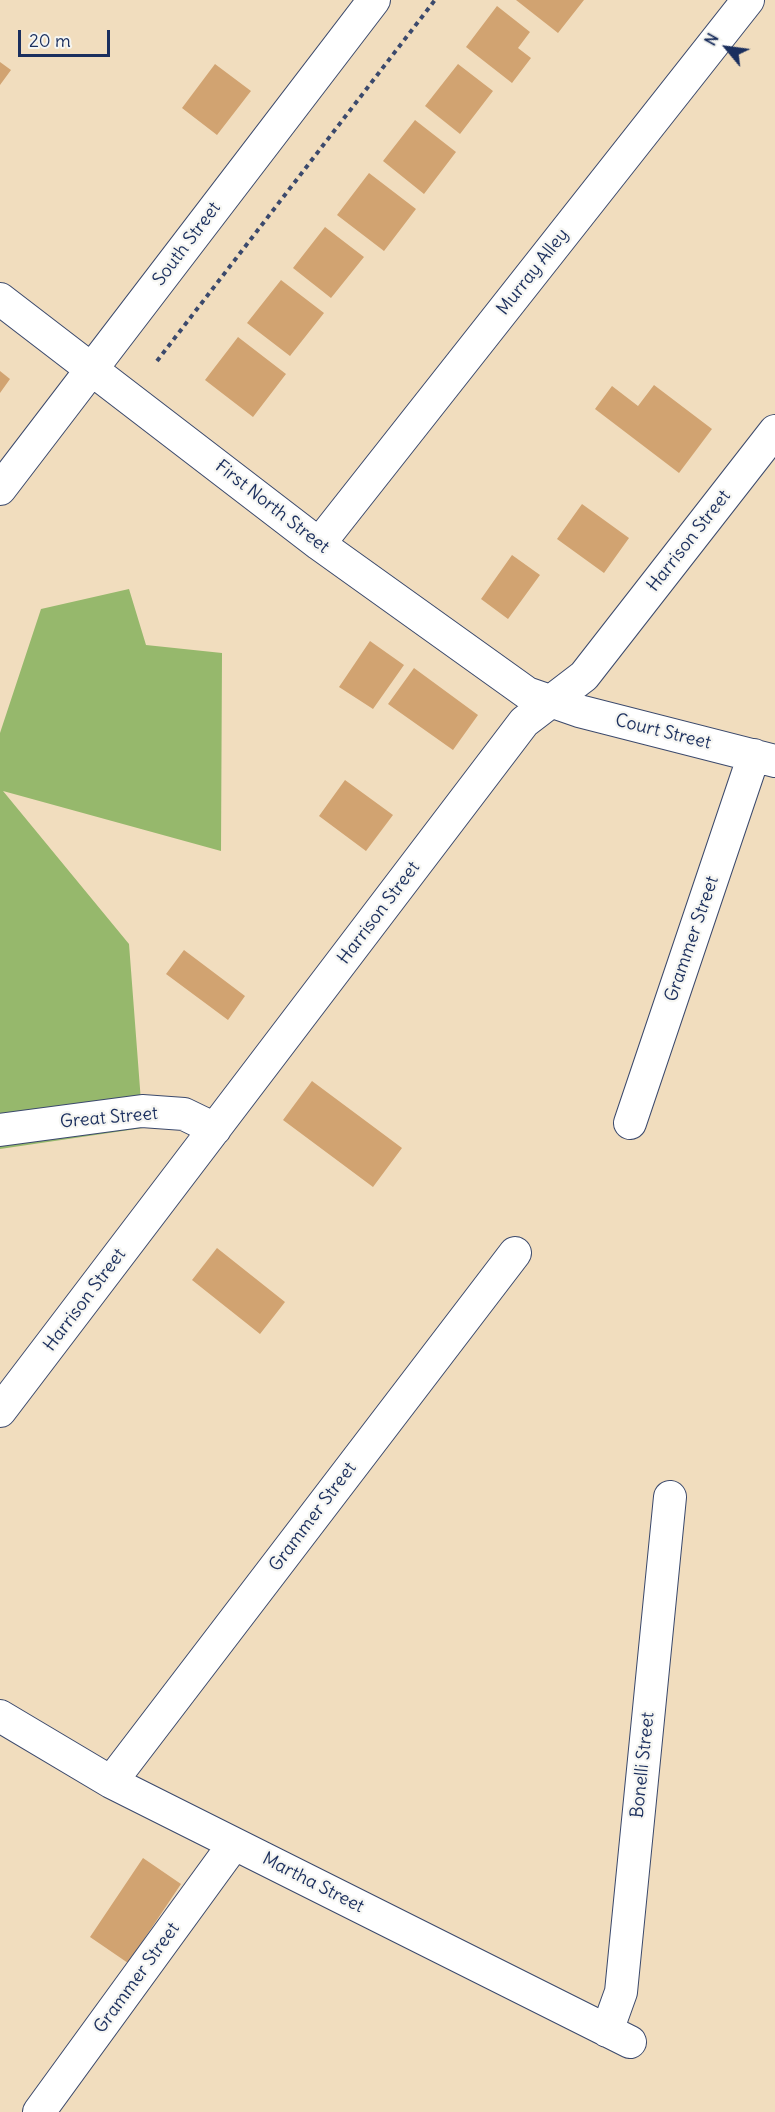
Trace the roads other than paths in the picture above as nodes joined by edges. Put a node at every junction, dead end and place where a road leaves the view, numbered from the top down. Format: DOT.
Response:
graph roads {
  1 [pos="374,0"];
  2 [pos="748,0"];
  3 [pos="0,299"];
  4 [pos="92,368"];
  5 [pos="775,431"];
  6 [pos="0,489"];
  7 [pos="319,544"];
  8 [pos="551,701"];
  9 [pos="764,758"];
  10 [pos="630,1123"];
  11 [pos="215,1129"];
  12 [pos="0,1130"];
  13 [pos="515,1253"];
  14 [pos="0,1411"];
  15 [pos="670,1497"];
  16 [pos="0,1716"];
  17 [pos="111,1782"];
  18 [pos="234,1844"];
  19 [pos="618,2037"];
  20 [pos="39,2112"];
  1 -- 4 [label="street, South Street"];
  2 -- 7 [label="street, Murray Alley"];
  3 -- 4 [label="street, First North Street"];
  4 -- 6 [label="street, South Street"];
  4 -- 7 [label="street, First North Street"];
  5 -- 8 [label="street, Harrison Street"];
  7 -- 8 [label="street, First North Street"];
  8 -- 9 [label="street, Court Street"];
  8 -- 11 [label="street, Harrison Street"];
  9 -- 10 [label="street, Grammer Street"];
  11 -- 12 [label="street, Great Street"];
  11 -- 14 [label="street, Harrison Street"];
  13 -- 17 [label="street, Grammer Street"];
  15 -- 19 [label="street, Bonelli Street"];
  16 -- 17 [label="street, Martha Street"];
  17 -- 18 [label="street, Martha Street"];
  18 -- 19 [label="street, Martha Street"];
  18 -- 20 [label="street, Grammer Street"];
}
